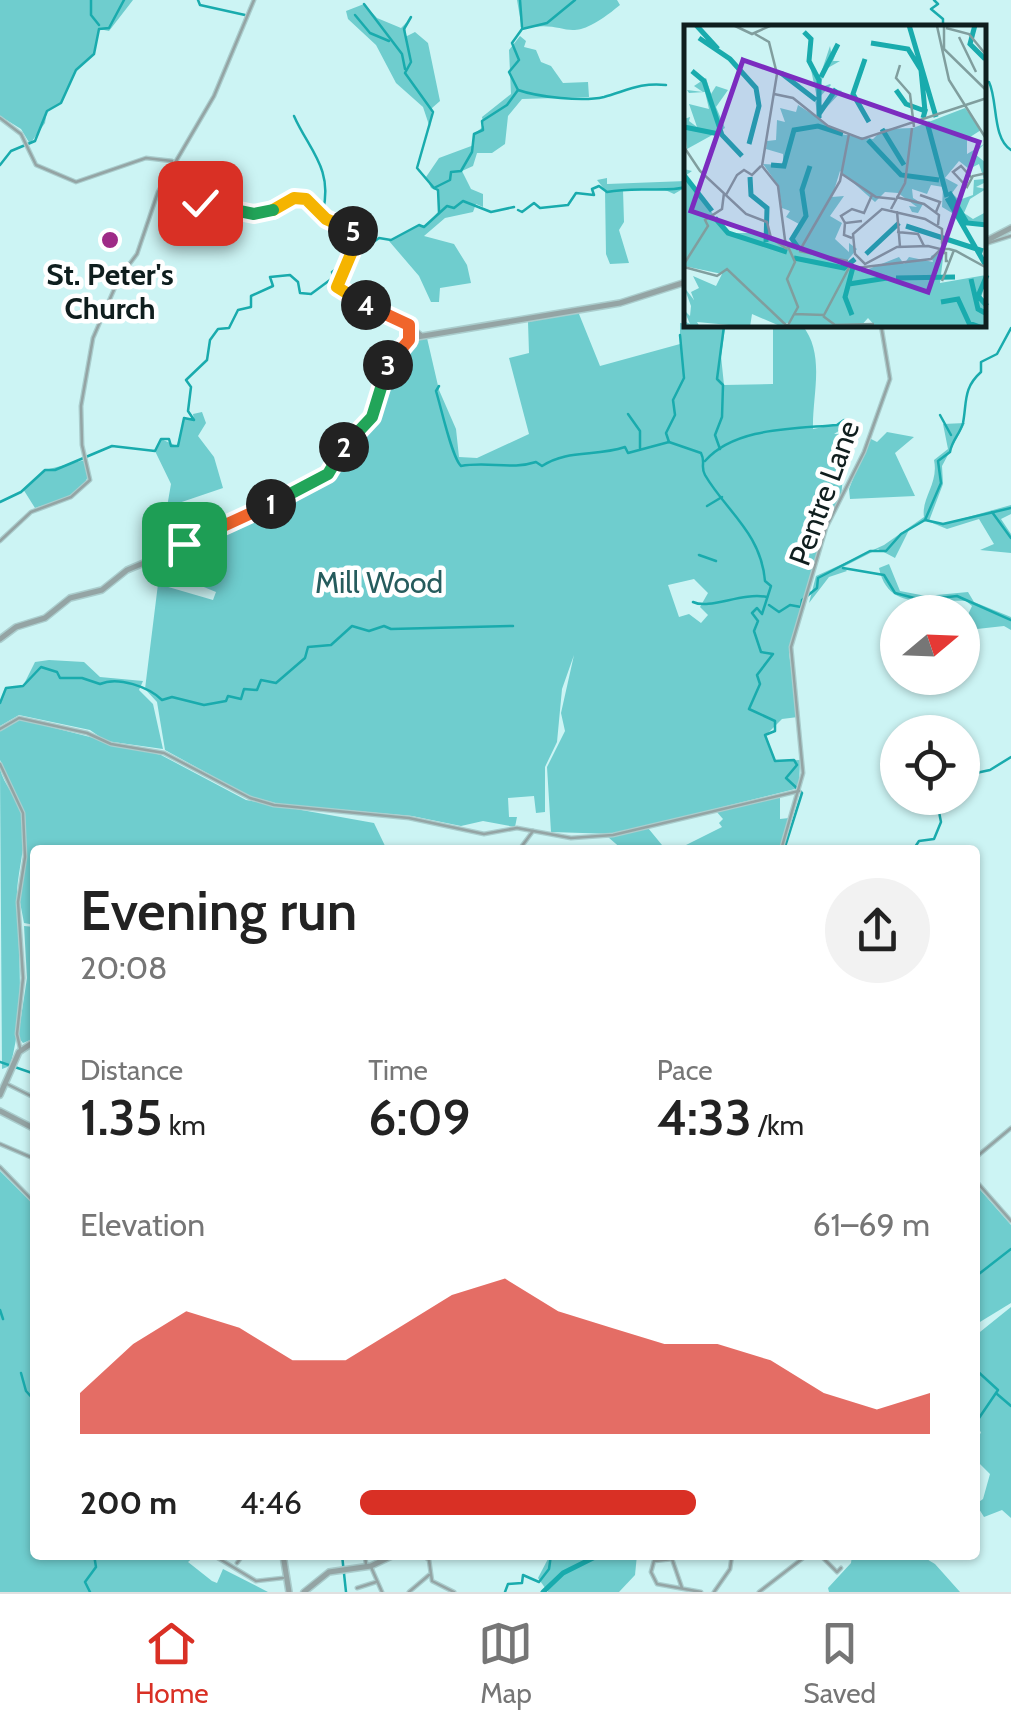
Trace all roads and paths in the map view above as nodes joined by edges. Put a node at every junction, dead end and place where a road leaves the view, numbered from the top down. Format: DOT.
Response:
graph roads {
  1 [pos="254,0"];
  2 [pos="0,118"];
  3 [pos="174,162"];
  4 [pos="166,177"];
  5 [pos="1011,228"];
  6 [pos="1011,236"];
  7 [pos="986,242"];
  8 [pos="986,242"];
  9 [pos="684,283"];
  10 [pos="409,325"];
  11 [pos="882,328"];
  12 [pos="422,334"];
  13 [pos="409,340"];
  14 [pos="0,542"];
  15 [pos="0,639"];
  16 [pos="0,729"];
  17 [pos="0,764"];
  18 [pos="799,792"];
  19 [pos="534,830"];
  20 [pos="523,845"];
  21 [pos="782,845"];
  22 [pos="30,1044"];
  23 [pos="21,1050"];
  24 [pos="10,1069"];
  25 [pos="0,1071"];
  26 [pos="5,1084"];
  27 [pos="0,1096"];
  28 [pos="30,1096"];
  29 [pos="0,1111"];
  30 [pos="30,1126"];
  31 [pos="1011,1128"];
  32 [pos="0,1144"];
  33 [pos="980,1154"];
  34 [pos="30,1157"];
  35 [pos="0,1168"];
  36 [pos="980,1186"];
  37 [pos="30,1198"];
  38 [pos="1011,1221"];
  39 [pos="221,1560"];
  40 [pos="239,1560"];
  41 [pos="284,1560"];
  42 [pos="366,1560"];
  43 [pos="382,1560"];
  44 [pos="429,1560"];
  45 [pos="656,1560"];
  46 [pos="666,1560"];
  47 [pos="731,1560"];
  48 [pos="801,1560"];
  49 [pos="825,1560"];
  50 [pos="237,1563"];
  51 [pos="368,1566"];
  52 [pos="841,1568"];
  53 [pos="430,1574"];
  54 [pos="285,1578"];
  55 [pos="378,1582"];
  56 [pos="357,1588"];
  57 [pos="682,1588"];
  58 [pos="310,1590"];
  59 [pos="670,1590"];
  60 [pos="289,1592"];
  61 [pos="382,1592"];
  62 [pos="409,1592"];
  63 [pos="453,1592"];
  64 [pos="700,1592"];
  65 [pos="714,1592"];
  66 [pos="759,1592"];
  1 -- 3 [label="street"];
  2 -- 3 [label="street"];
  3 -- 4 [label="street"];
  4 -- 10 [label="street"];
  4 -- 14 [label="street"];
  5 -- 7 [label="street"];
  6 -- 8 [label="street"];
  9 -- 12 [label="street"];
  10 -- 12 [label="street"];
  10 -- 13 [label="street"];
  11 -- 18 [label="street, Pentre Lane"];
  12 -- 13 [label="street"];
  13 -- 15 [label="street"];
  16 -- 19 [label="street"];
  17 -- 23 [label="street"];
  18 -- 19 [label="street"];
  18 -- 21 [label="street, Pentre Lane"];
  19 -- 20 [label="street"];
  22 -- 23 [label="street"];
  23 -- 24 [label="street"];
  24 -- 25 [label="street"];
  24 -- 26 [label="street"];
  26 -- 27 [label="street"];
  26 -- 28 [label="street"];
  29 -- 30 [label="street"];
  31 -- 33 [label="street"];
  32 -- 34 [label="street"];
  35 -- 37 [label="street"];
  36 -- 38 [label="street"];
  39 -- 54 [label="street"];
  40 -- 50 [label="street"];
  41 -- 54 [label="street"];
  42 -- 51 [label="street"];
  43 -- 51 [label="street"];
  44 -- 53 [label="street"];
  45 -- 59 [label="street"];
  46 -- 57 [label="street"];
  47 -- 65 [label="street"];
  48 -- 66 [label="street"];
  49 -- 52 [label="street"];
  51 -- 55 [label="street"];
  51 -- 58 [label="street"];
  53 -- 62 [label="street"];
  53 -- 63 [label="street"];
  54 -- 60 [label="street"];
  55 -- 56 [label="street"];
  55 -- 61 [label="street"];
  57 -- 59 [label="street"];
  57 -- 64 [label="street"];
}
